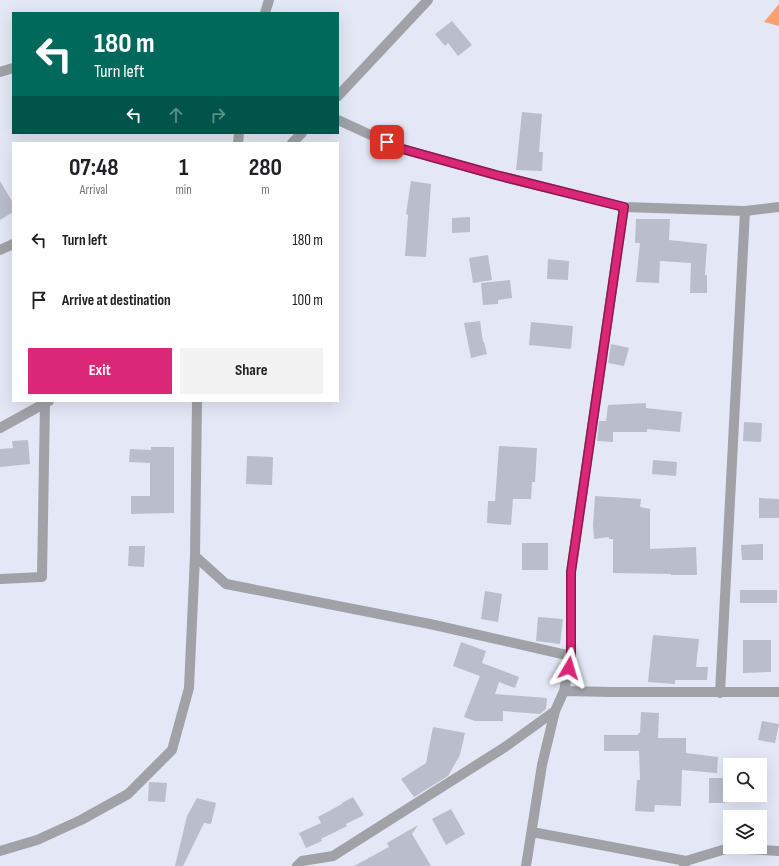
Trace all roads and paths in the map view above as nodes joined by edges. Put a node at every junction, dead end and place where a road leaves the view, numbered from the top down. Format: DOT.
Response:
graph roads {
  1 [pos="269,0"];
  2 [pos="428,0"];
  3 [pos="265,12"];
  4 [pos="12,68"];
  5 [pos="0,72"];
  6 [pos="339,95"];
  7 [pos="339,120"];
  8 [pos="301,134"];
  9 [pos="293,142"];
  10 [pos="624,207"];
  11 [pos="779,207"];
  12 [pos="745,211"];
  13 [pos="12,244"];
  14 [pos="0,250"];
  15 [pos="47,402"];
  16 [pos="197,402"];
  17 [pos="0,428"];
  18 [pos="194,556"];
  19 [pos="0,579"];
  20 [pos="571,656"];
  21 [pos="564,690"];
  22 [pos="779,692"];
  23 [pos="720,693"];
  24 [pos="555,711"];
  25 [pos="532,832"];
  26 [pos="779,850"];
  27 [pos="0,851"];
  28 [pos="685,864"];
  29 [pos="297,866"];
  30 [pos="526,866"];
  1 -- 3 [label="street"];
  2 -- 6 [label="street"];
  4 -- 5 [label="street"];
  7 -- 10 [label="street"];
  8 -- 9 [label="street"];
  10 -- 12 [label="street"];
  10 -- 20 [label="street"];
  11 -- 12 [label="street"];
  12 -- 23 [label="street"];
  13 -- 14 [label="street"];
  15 -- 17 [label="street"];
  15 -- 19 [label="street"];
  16 -- 18 [label="street"];
  18 -- 20 [label="street"];
  18 -- 27 [label="street"];
  20 -- 21 [label="street"];
  21 -- 23 [label="street"];
  21 -- 24 [label="street"];
  22 -- 23 [label="street"];
  24 -- 25 [label="street"];
  24 -- 29 [label="street"];
  25 -- 28 [label="street"];
  25 -- 30 [label="street"];
  26 -- 28 [label="street"];
}
